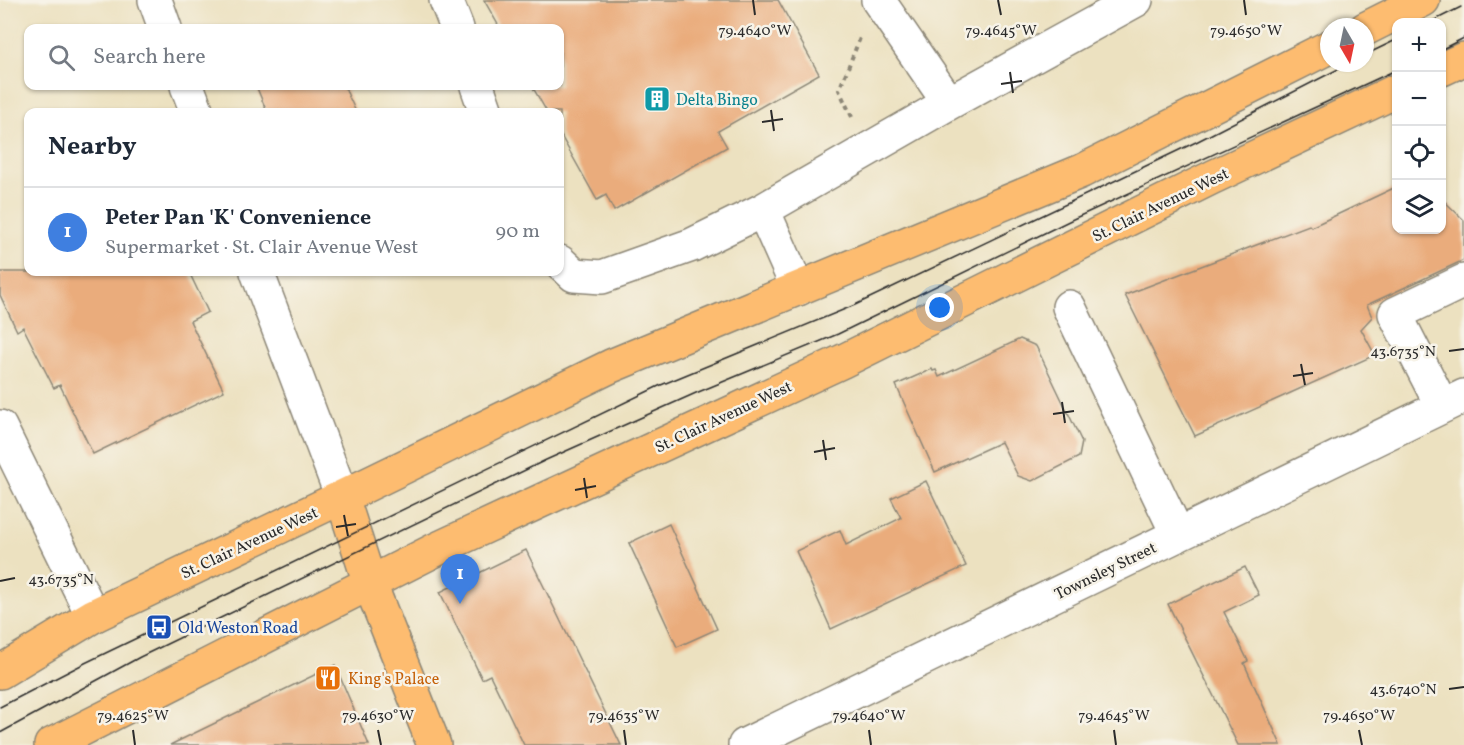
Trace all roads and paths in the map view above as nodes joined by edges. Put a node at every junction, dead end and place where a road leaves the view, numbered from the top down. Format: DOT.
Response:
graph roads {
  1 [pos="155,0"];
  2 [pos="446,0"];
  3 [pos="878,0"];
  4 [pos="1136,0"];
  5 [pos="1423,0"];
  6 [pos="164,24"];
  7 [pos="455,24"];
  8 [pos="1374,24"];
  9 [pos="864,30"];
  10 [pos="1320,52"];
  11 [pos="1464,59"];
  12 [pos="1446,67"];
  13 [pos="189,90"];
  14 [pos="478,90"];
  15 [pos="1392,93"];
  16 [pos="949,103"];
  17 [pos="195,108"];
  18 [pos="485,108"];
  19 [pos="867,150"];
  20 [pos="763,210"];
  21 [pos="564,266"];
  22 [pos="259,276"];
  23 [pos="1464,281"];
  24 [pos="798,289"];
  25 [pos="1069,307"];
  26 [pos="1453,401"];
  27 [pos="0,427"];
  28 [pos="342,497"];
  29 [pos="1178,535"];
  30 [pos="370,584"];
  31 [pos="93,616"];
  32 [pos="0,672"];
  33 [pos="51,745"];
  34 [pos="434,745"];
  35 [pos="745,745"];
  1 -- 6 [label="street"];
  2 -- 7 [label="street"];
  3 -- 16 [label="street"];
  4 -- 16 [label="street"];
  5 -- 8 [label="main road"];
  9 -- 19 [label="path"];
  10 -- 24 [label="main road, St. Clair Avenue West"];
  11 -- 12 [label="main road"];
  13 -- 17 [label="street"];
  14 -- 18 [label="street"];
  15 -- 30 [label="main road, St. Clair Avenue West"];
  16 -- 19 [label="street"];
  19 -- 20 [label="street"];
  20 -- 21 [label="street"];
  20 -- 24 [label="street"];
  22 -- 28 [label="street"];
  23 -- 26 [label="street"];
  24 -- 28 [label="main road, St. Clair Avenue West"];
  25 -- 29 [label="street"];
  26 -- 29 [label="street, Townsley Street"];
  27 -- 31 [label="street"];
  28 -- 30 [label="main road"];
  28 -- 31 [label="main road, St. Clair Avenue West"];
  29 -- 35 [label="street, Townsley Street"];
  30 -- 33 [label="main road, St. Clair Avenue West"];
  30 -- 34 [label="main road"];
  31 -- 32 [label="main road, St. Clair Avenue West"];
}
